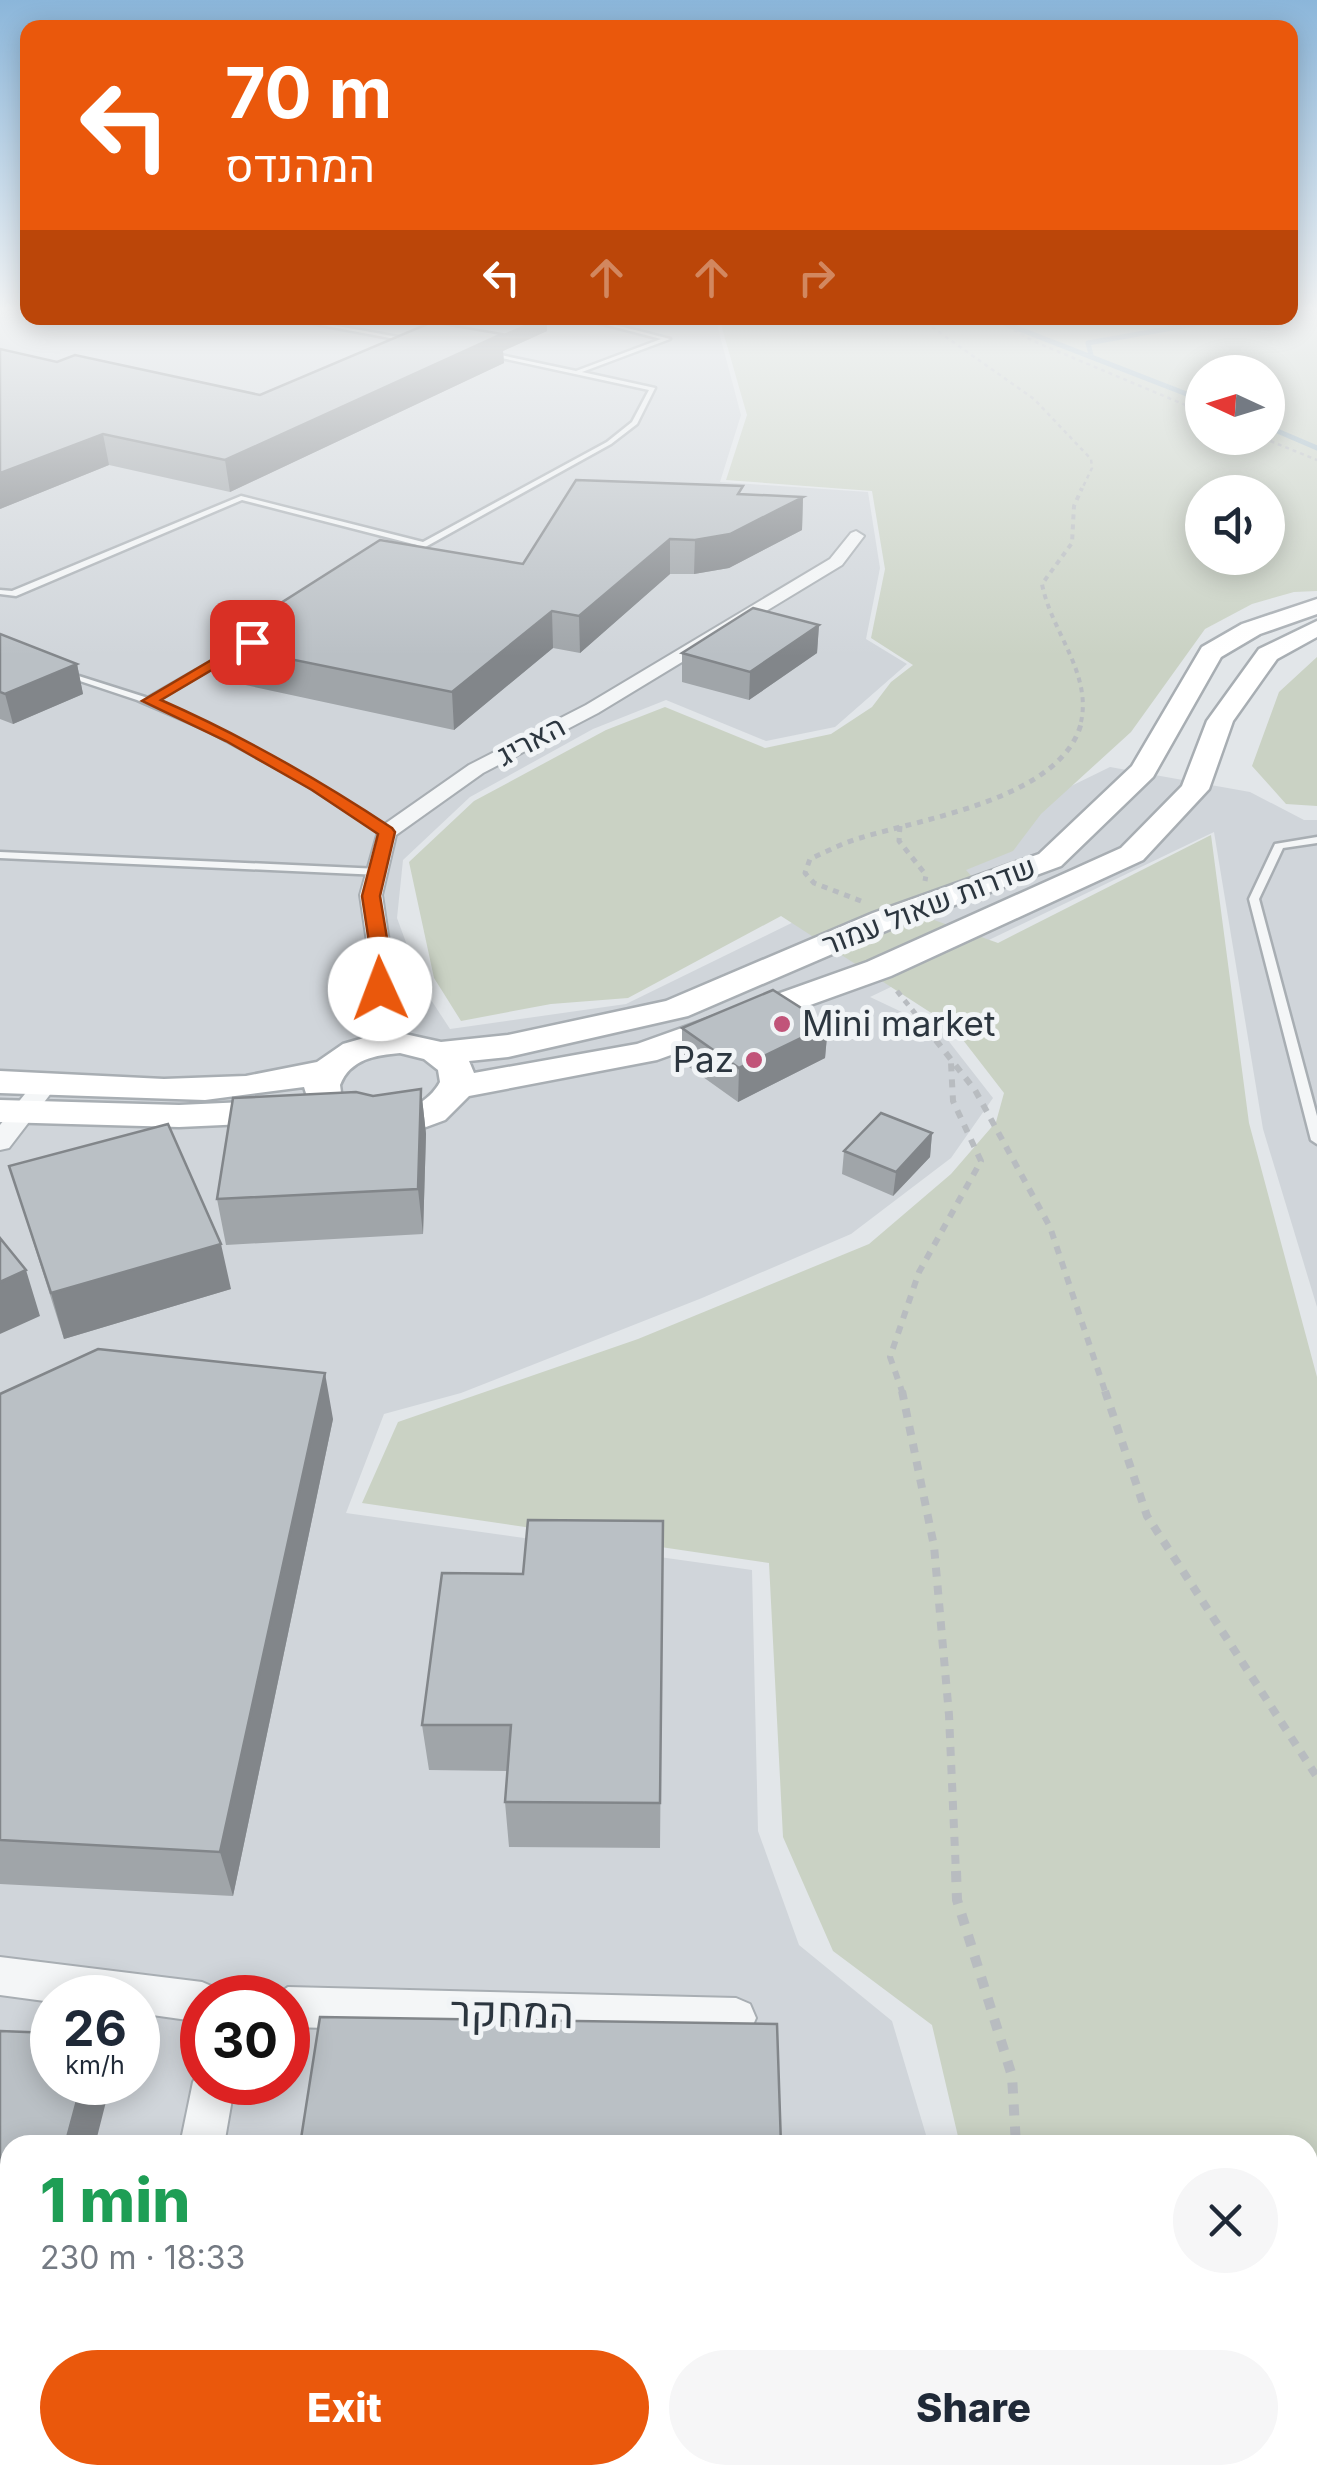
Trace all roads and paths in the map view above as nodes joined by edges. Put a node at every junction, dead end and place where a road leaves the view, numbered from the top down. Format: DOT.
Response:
graph roads {
  1 [pos="634,424"];
  2 [pos="1058,424"];
  3 [pos="1285,447"];
  4 [pos="1317,460"];
  5 [pos="856,536"];
  6 [pos="422,544"];
  7 [pos="388,564"];
  8 [pos="0,592"];
  9 [pos="1317,606"];
  10 [pos="1317,628"];
  11 [pos="235,652"];
  12 [pos="56,672"];
  13 [pos="150,701"];
  14 [pos="386,832"];
  15 [pos="1317,840"];
  16 [pos="0,855"];
  17 [pos="380,872"];
  18 [pos="884,920"];
  19 [pos="879,969"];
  20 [pos="376,1044"];
  21 [pos="441,1053"];
  22 [pos="951,1060"];
  23 [pos="325,1070"];
  24 [pos="0,1082"];
  25 [pos="458,1087"];
  26 [pos="24,1102"];
  27 [pos="336,1114"];
  28 [pos="1317,1140"];
  29 [pos="0,1142"];
  30 [pos="1317,1777"];
  31 [pos="0,1976"];
  32 [pos="180,1999"];
  33 [pos="310,2008"];
  34 [pos="736,2018"];
  35 [pos="210,2105"];
  36 [pos="204,2135"];
  37 [pos="1015,2135"];
  1 -- 6 [label="lane"];
  2 -- 18 [label="path"];
  3 -- 4 [label="path"];
  5 -- 14 [label="street, האריג"];
  6 -- 7 [label="lane"];
  6 -- 8 [label="lane"];
  9 -- 18 [label="street, שדרות שאול עמור"];
  10 -- 19 [label="street, שדרות שאול עמור"];
  11 -- 13 [label="lane"];
  12 -- 13 [label="lane"];
  13 -- 14 [label="lane"];
  14 -- 17 [label="street"];
  15 -- 28 [label="lane"];
  16 -- 17 [label="lane"];
  17 -- 20 [label="street"];
  18 -- 21 [label="street, שדרות שאול עמור"];
  19 -- 22 [label="path"];
  19 -- 25 [label="street, שדרות שאול עמור"];
  20 -- 21 [label="street"];
  20 -- 23 [label="street"];
  21 -- 25 [label="street"];
  22 -- 30 [label="path"];
  22 -- 37 [label="path"];
  23 -- 26 [label="street"];
  23 -- 27 [label="street"];
  24 -- 26 [label="street"];
  25 -- 27 [label="street"];
  26 -- 27 [label="street"];
  26 -- 29 [label="street"];
  31 -- 32 [label="street"];
  33 -- 34 [label="street, המחקר"];
  35 -- 36 [label="street"];
}
